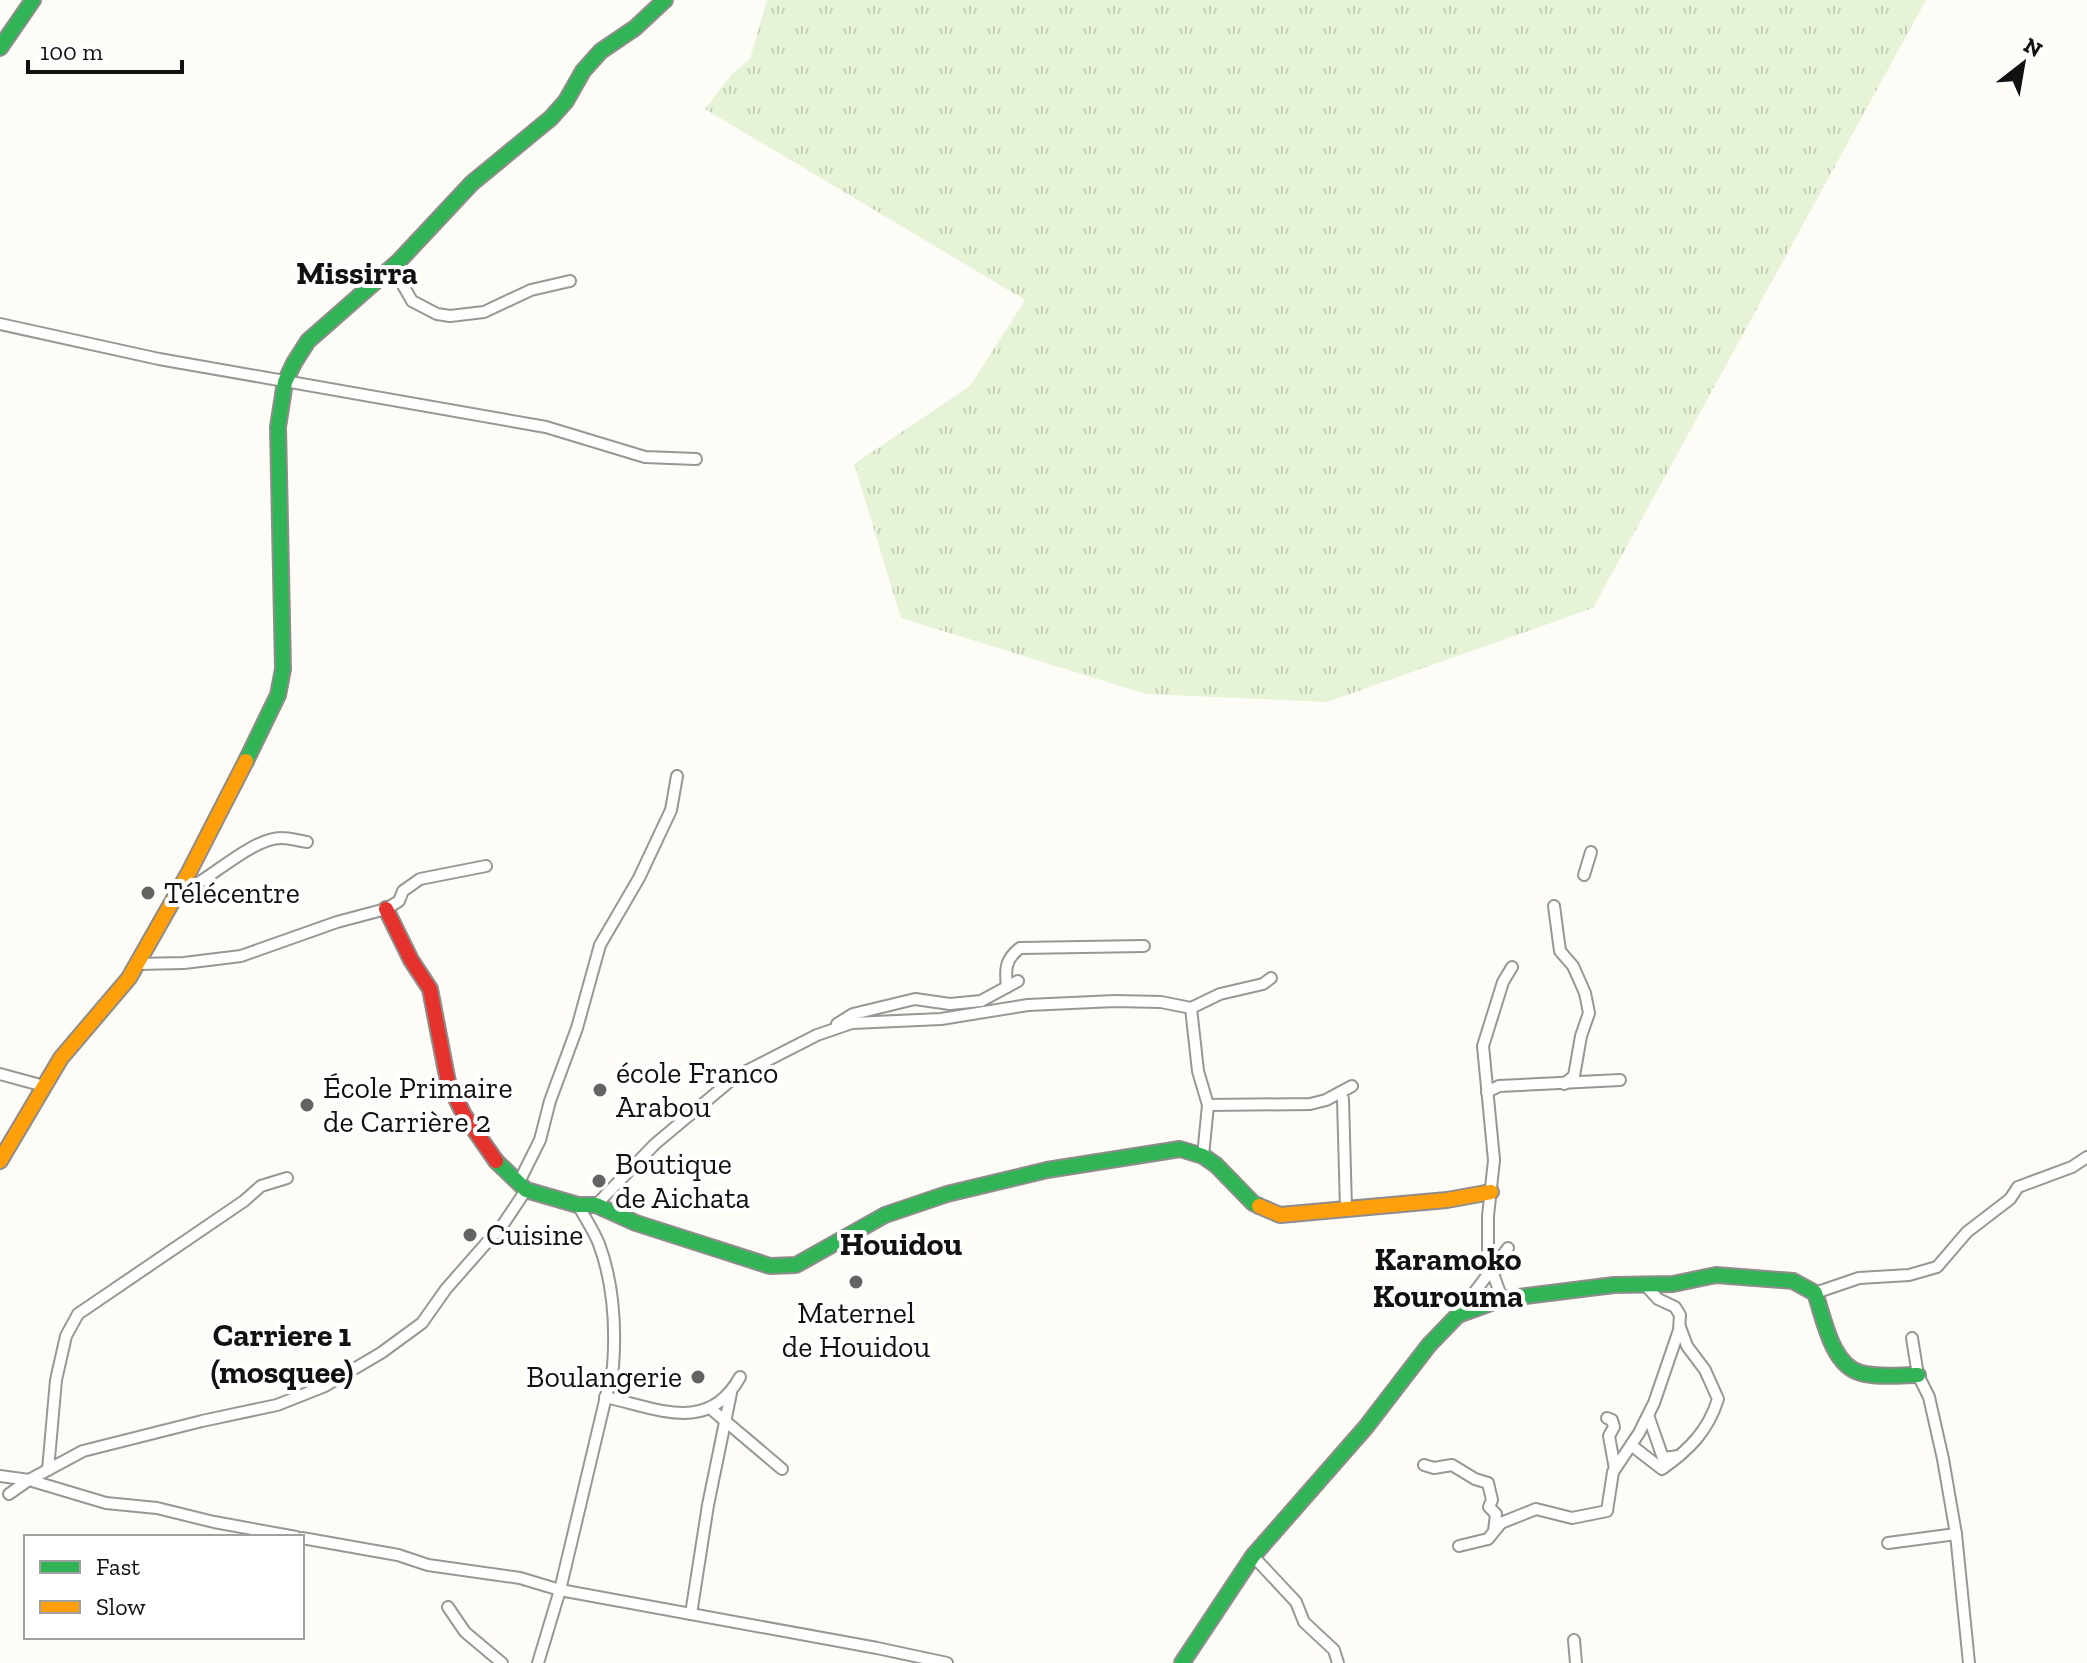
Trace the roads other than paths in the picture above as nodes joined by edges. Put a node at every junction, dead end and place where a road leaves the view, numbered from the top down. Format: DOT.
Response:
graph roads {
  1 [pos="33,0"];
  2 [pos="665,0"];
  3 [pos="0,48"];
  4 [pos="392,266"];
  5 [pos="570,281"];
  6 [pos="0,324"];
  7 [pos="285,382"];
  8 [pos="696,459"];
  9 [pos="677,776"];
  10 [pos="307,842"];
  11 [pos="1591,852"];
  12 [pos="486,866"];
  13 [pos="1584,875"];
  14 [pos="177,895"];
  15 [pos="1554,906"];
  16 [pos="386,909"];
  17 [pos="1144,946"];
  18 [pos="137,964"];
  19 [pos="1512,967"];
  20 [pos="1271,978"];
  21 [pos="1018,981"];
  22 [pos="1007,987"];
  23 [pos="1191,1008"];
  24 [pos="822,1034"];
  25 [pos="0,1074"];
  26 [pos="1620,1080"];
  27 [pos="1564,1084"];
  28 [pos="44,1086"];
  29 [pos="1352,1086"];
  30 [pos="1487,1092"];
  31 [pos="1343,1099"];
  32 [pos="1208,1105"];
  33 [pos="1203,1156"];
  34 [pos="2087,1157"];
  35 [pos="0,1161"];
  36 [pos="287,1178"];
  37 [pos="522,1187"];
  38 [pos="1491,1192"];
  39 [pos="578,1205"];
  40 [pos="596,1205"];
  41 [pos="1346,1209"];
  42 [pos="1508,1248"];
  43 [pos="1492,1269"];
  44 [pos="1645,1285"];
  45 [pos="1815,1293"];
  46 [pos="1502,1299"];
  47 [pos="1458,1315"];
  48 [pos="1679,1326"];
  49 [pos="1912,1338"];
  50 [pos="1918,1375"];
  51 [pos="740,1377"];
  52 [pos="731,1393"];
  53 [pos="605,1397"];
  54 [pos="711,1409"];
  55 [pos="1648,1415"];
  56 [pos="1607,1418"];
  57 [pos="725,1421"];
  58 [pos="1631,1445"];
  59 [pos="1679,1456"];
  60 [pos="1424,1465"];
  61 [pos="782,1469"];
  62 [pos="1615,1469"];
  63 [pos="48,1470"];
  64 [pos="0,1476"];
  65 [pos="29,1480"];
  66 [pos="9,1494"];
  67 [pos="1494,1531"];
  68 [pos="1956,1534"];
  69 [pos="285,1535"];
  70 [pos="304,1538"];
  71 [pos="1888,1543"];
  72 [pos="1459,1546"];
  73 [pos="1253,1556"];
  74 [pos="560,1590"];
  75 [pos="448,1607"];
  76 [pos="691,1614"];
  77 [pos="1574,1640"];
  78 [pos="537,1662"];
  79 [pos="502,1663"];
  80 [pos="947,1663"];
  81 [pos="1182,1663"];
  82 [pos="1338,1663"];
  83 [pos="1576,1663"];
  84 [pos="1969,1663"];
  1 -- 3 [label="main road"];
  2 -- 4 [label="main road"];
  4 -- 5 [label="street"];
  4 -- 7 [label="main road"];
  6 -- 7 [label="street"];
  7 -- 8 [label="street"];
  7 -- 14 [label="main road"];
  9 -- 37 [label="street"];
  10 -- 14 [label="street"];
  11 -- 13 [label="street"];
  12 -- 16 [label="street"];
  14 -- 18 [label="main road"];
  15 -- 27 [label="street"];
  16 -- 18 [label="street"];
  16 -- 37 [label="main road"];
  17 -- 22 [label="street"];
  18 -- 28 [label="main road"];
  19 -- 30 [label="street"];
  20 -- 23 [label="street"];
  21 -- 22 [label="street"];
  22 -- 24 [label="street"];
  23 -- 24 [label="street"];
  23 -- 32 [label="street"];
  24 -- 40 [label="street"];
  25 -- 28 [label="street"];
  26 -- 27 [label="street"];
  27 -- 30 [label="street"];
  28 -- 35 [label="main road"];
  29 -- 32 [label="street"];
  30 -- 38 [label="street"];
  31 -- 41 [label="street"];
  32 -- 33 [label="street"];
  33 -- 40 [label="main road"];
  33 -- 41 [label="main road"];
  34 -- 45 [label="street"];
  36 -- 63 [label="street"];
  37 -- 39 [label="main road"];
  37 -- 63 [label="street"];
  38 -- 41 [label="main road"];
  38 -- 43 [label="street"];
  39 -- 40 [label="main road"];
  39 -- 53 [label="street"];
  42 -- 43 [label="street"];
  43 -- 46 [label="street"];
  43 -- 47 [label="street"];
  44 -- 45 [label="main road"];
  44 -- 46 [label="main road"];
  44 -- 48 [label="street"];
  45 -- 50 [label="main road"];
  46 -- 47 [label="main road"];
  47 -- 73 [label="main road"];
  48 -- 55 [label="street"];
  48 -- 59 [label="street"];
  49 -- 50 [label="street"];
  50 -- 68 [label="street"];
  51 -- 52 [label="street"];
  52 -- 54 [label="street"];
  52 -- 57 [label="street"];
  53 -- 54 [label="street"];
  53 -- 74 [label="street"];
  54 -- 57 [label="street"];
  55 -- 58 [label="street"];
  55 -- 59 [label="street"];
  56 -- 62 [label="street"];
  57 -- 61 [label="street"];
  57 -- 76 [label="street"];
  58 -- 59 [label="street"];
  58 -- 62 [label="street"];
  60 -- 67 [label="street"];
  62 -- 67 [label="street"];
  63 -- 65 [label="street"];
  64 -- 65 [label="street"];
  65 -- 66 [label="street"];
  65 -- 69 [label="street"];
  67 -- 72 [label="street"];
  68 -- 71 [label="street"];
  68 -- 84 [label="street"];
  70 -- 74 [label="street"];
  73 -- 81 [label="main road"];
  73 -- 82 [label="street"];
  74 -- 76 [label="street"];
  74 -- 78 [label="street"];
  75 -- 79 [label="street"];
  76 -- 80 [label="street"];
  77 -- 83 [label="street"];
}
